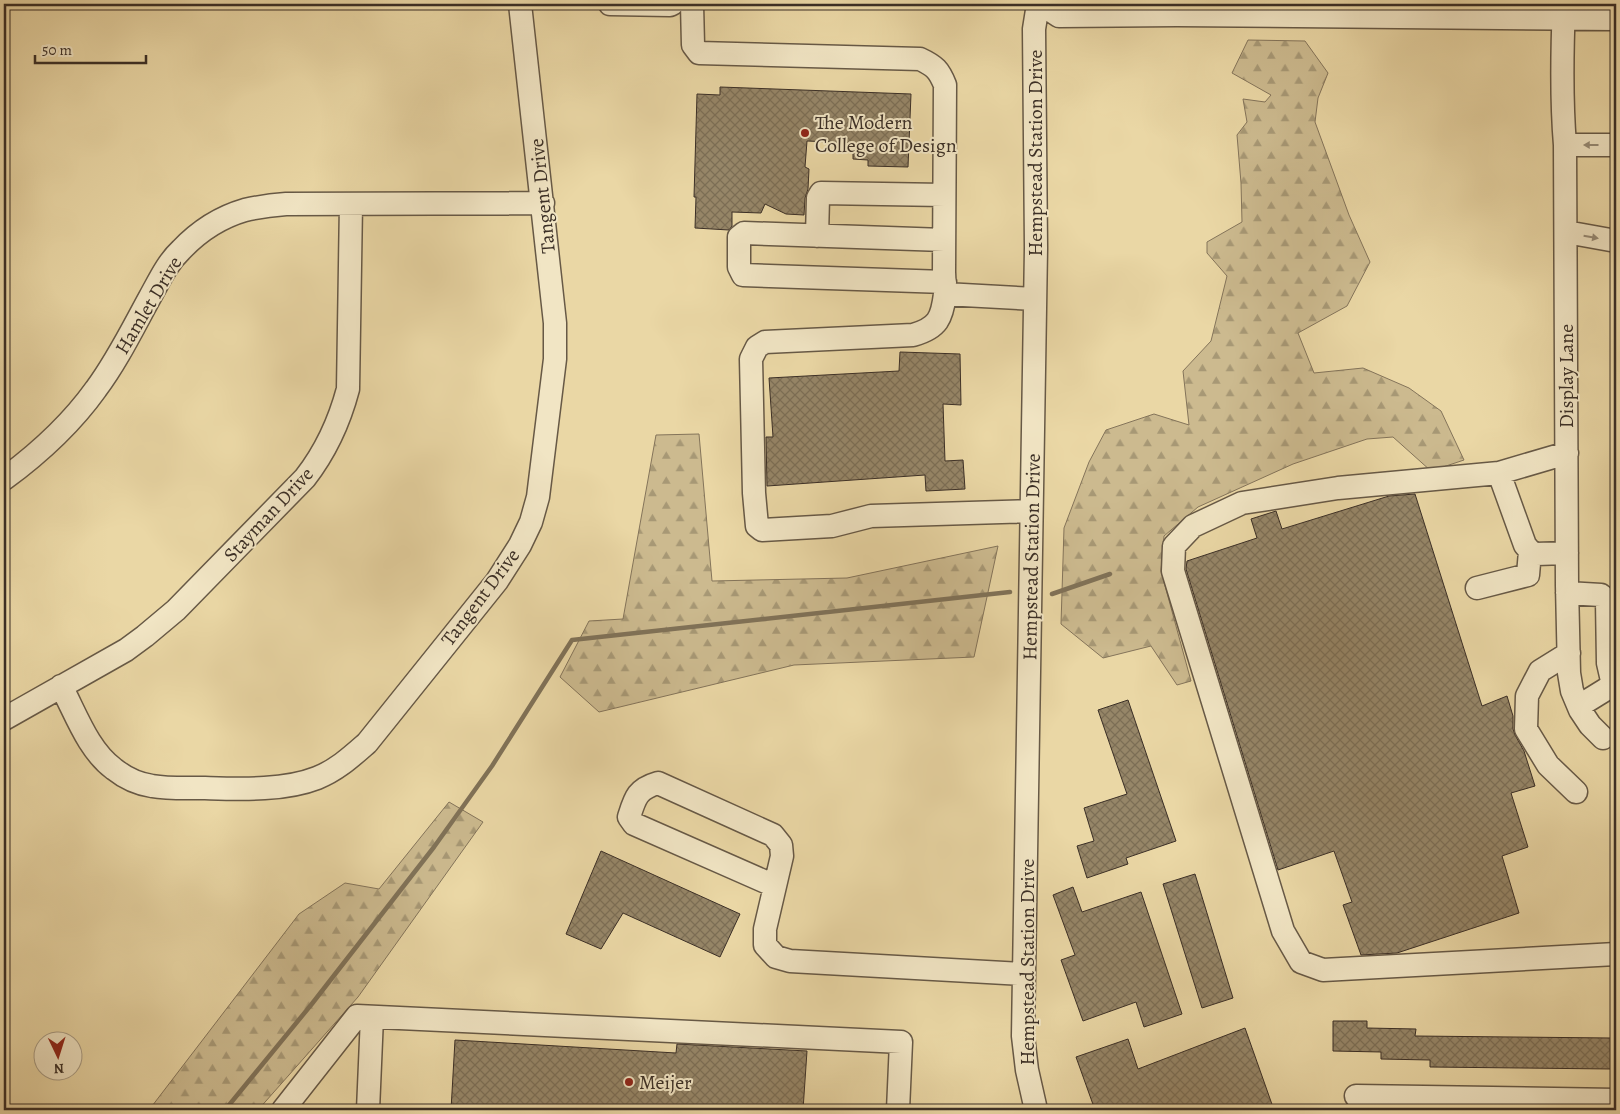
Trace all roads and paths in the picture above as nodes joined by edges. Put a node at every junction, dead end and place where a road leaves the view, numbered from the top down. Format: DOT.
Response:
graph roads {
  1 [pos="520,4"];
  2 [pos="610,4"];
  3 [pos="672,4"];
  4 [pos="692,4"];
  5 [pos="1040,4"];
  6 [pos="1564,11"];
  7 [pos="1616,19"];
  8 [pos="1616,144"];
  9 [pos="1565,145"];
  10 [pos="944,195"];
  11 [pos="543,203"];
  12 [pos="351,204"];
  13 [pos="1566,232"];
  14 [pos="817,236"];
  15 [pos="944,240"];
  16 [pos="1616,241"];
  17 [pos="945,288"];
  18 [pos="1035,299"];
  19 [pos="1566,453"];
  20 [pos="1499,473"];
  21 [pos="4,479"];
  22 [pos="1031,511"];
  23 [pos="1530,551"];
  24 [pos="1567,553"];
  25 [pos="1478,588"];
  26 [pos="1567,593"];
  27 [pos="1569,653"];
  28 [pos="1614,685"];
  29 [pos="61,686"];
  30 [pos="1578,706"];
  31 [pos="4,719"];
  32 [pos="1603,738"];
  33 [pos="1576,792"];
  34 [pos="775,886"];
  35 [pos="1616,954"];
  36 [pos="1024,974"];
  37 [pos="372,1017"];
  38 [pos="1356,1096"];
  39 [pos="1616,1100"];
  40 [pos="283,1110"];
  41 [pos="368,1110"];
  42 [pos="898,1110"];
  43 [pos="1036,1110"];
  1 -- 11 [label="street, Tangent Drive"];
  2 -- 3 [label="street"];
  4 -- 10 [label="street"];
  5 -- 6 [label="street"];
  5 -- 18 [label="street, Hempstead Station Drive"];
  6 -- 7 [label="street"];
  6 -- 9 [label="street, Display Lane"];
  8 -- 9 [label="street, one-way"];
  9 -- 13 [label="street, Display Lane"];
  10 -- 14 [label="street"];
  10 -- 15 [label="street"];
  11 -- 12 [label="street, Hamlet Drive"];
  11 -- 29 [label="street, Tangent Drive"];
  12 -- 21 [label="street, Hamlet Drive"];
  12 -- 29 [label="street, Stayman Drive"];
  13 -- 16 [label="street, one-way"];
  13 -- 19 [label="street, Display Lane"];
  14 -- 15 [label="street"];
  14 -- 17 [label="street"];
  15 -- 17 [label="street"];
  17 -- 18 [label="street"];
  17 -- 22 [label="street"];
  18 -- 22 [label="street, Hempstead Station Drive"];
  19 -- 20 [label="street"];
  19 -- 24 [label="street, Display Lane"];
  20 -- 23 [label="street"];
  20 -- 35 [label="street"];
  22 -- 36 [label="street, Hempstead Station Drive"];
  23 -- 24 [label="street"];
  23 -- 25 [label="street"];
  24 -- 26 [label="street, Display Lane"];
  26 -- 27 [label="street, Display Lane"];
  26 -- 28 [label="street"];
  27 -- 30 [label="street, Display Lane"];
  27 -- 33 [label="street"];
  28 -- 30 [label="street"];
  29 -- 31 [label="street, Stayman Drive"];
  30 -- 32 [label="street, Display Lane"];
  34 -- 34 [label="street"];
  34 -- 36 [label="street"];
  36 -- 43 [label="street, Hempstead Station Drive"];
  37 -- 40 [label="street"];
  37 -- 41 [label="street"];
  37 -- 42 [label="street"];
  38 -- 39 [label="street"];
}
